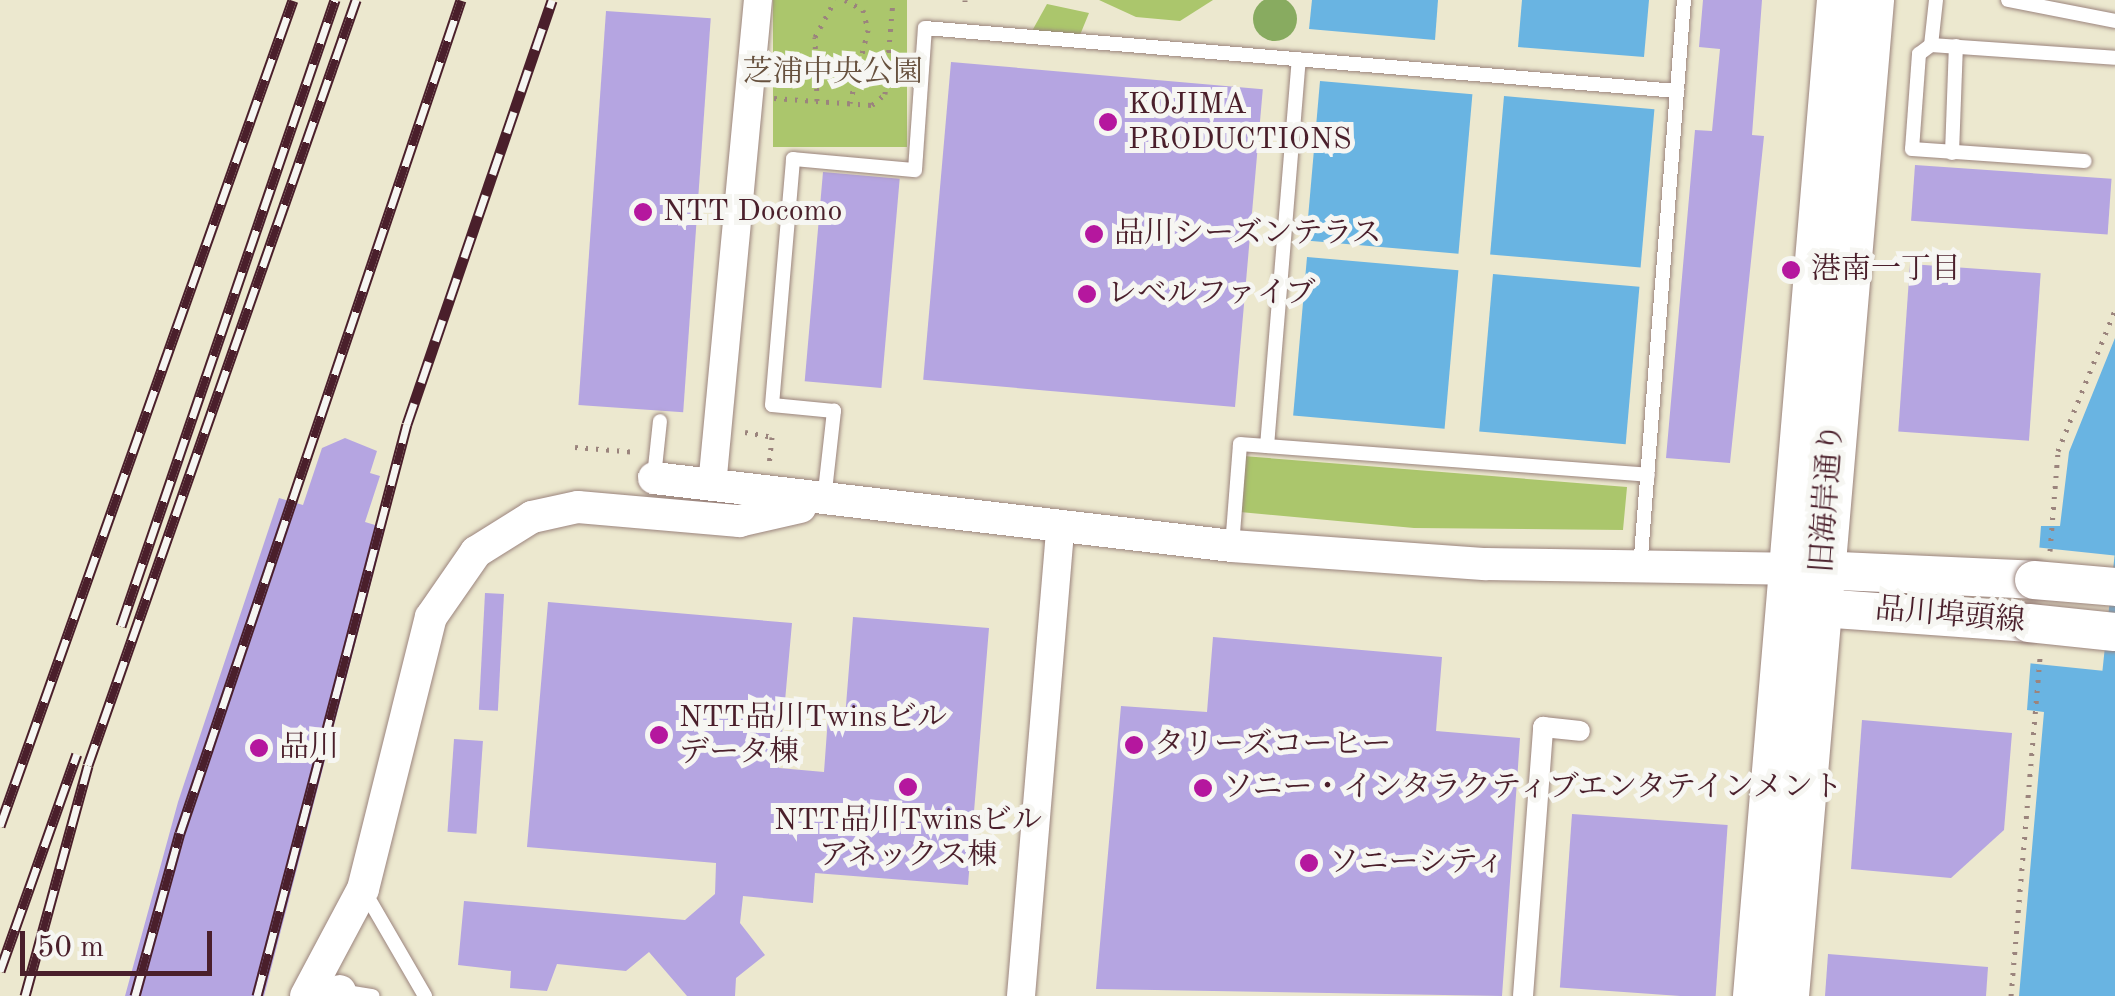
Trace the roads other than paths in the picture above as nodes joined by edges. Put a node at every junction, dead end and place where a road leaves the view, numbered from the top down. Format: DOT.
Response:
graph roads {
  1 [pos="758,0"];
  2 [pos="1684,0"];
  3 [pos="1838,0"];
  4 [pos="1874,0"];
  5 [pos="1936,0"];
  6 [pos="2008,0"];
  7 [pos="2115,21"];
  8 [pos="1931,45"];
  9 [pos="1956,46"];
  10 [pos="2115,58"];
  11 [pos="1299,59"];
  12 [pos="1677,90"];
  13 [pos="1952,152"];
  14 [pos="2084,161"];
  15 [pos="660,421"];
  16 [pos="1268,446"];
  17 [pos="1648,475"];
  18 [pos="654,478"];
  19 [pos="712,486"];
  20 [pos="824,502"];
  21 [pos="1060,532"];
  22 [pos="1232,546"];
  23 [pos="1640,570"];
  24 [pos="1804,587"];
  25 [pos="2115,588"];
  26 [pos="2115,632"];
  27 [pos="1580,731"];
  28 [pos="363,888"];
  29 [pos="339,994"];
  30 [pos="306,996"];
  31 [pos="373,996"];
  32 [pos="425,996"];
  33 [pos="1021,996"];
  34 [pos="1523,996"];
  35 [pos="1754,996"];
  36 [pos="1788,996"];
  1 -- 19 [label="street"];
  2 -- 12 [label="lane"];
  3 -- 24 [label="main road, 旧海岸通り"];
  4 -- 24 [label="main road, 旧海岸通り"];
  5 -- 8 [label="lane"];
  6 -- 7 [label="lane"];
  8 -- 9 [label="lane"];
  8 -- 13 [label="lane"];
  9 -- 10 [label="lane"];
  9 -- 13 [label="lane"];
  11 -- 12 [label="lane"];
  11 -- 16 [label="lane"];
  11 -- 20 [label="lane"];
  12 -- 17 [label="lane"];
  13 -- 14 [label="lane"];
  15 -- 18 [label="lane"];
  16 -- 17 [label="lane"];
  16 -- 22 [label="lane"];
  17 -- 23 [label="lane"];
  18 -- 19 [label="street"];
  19 -- 20 [label="street"];
  20 -- 21 [label="street"];
  20 -- 28 [label="street"];
  21 -- 22 [label="street"];
  21 -- 33 [label="street"];
  22 -- 23 [label="street"];
  23 -- 24 [label="street"];
  24 -- 25 [label="main road, 品川埠頭線, bridge"];
  24 -- 26 [label="main road, 品川埠頭線, bridge"];
  24 -- 35 [label="main road, 旧海岸通り"];
  24 -- 36 [label="main road, 旧海岸通り"];
  27 -- 34 [label="street"];
  28 -- 30 [label="street"];
  28 -- 32 [label="lane"];
  29 -- 31 [label="lane"];
}
